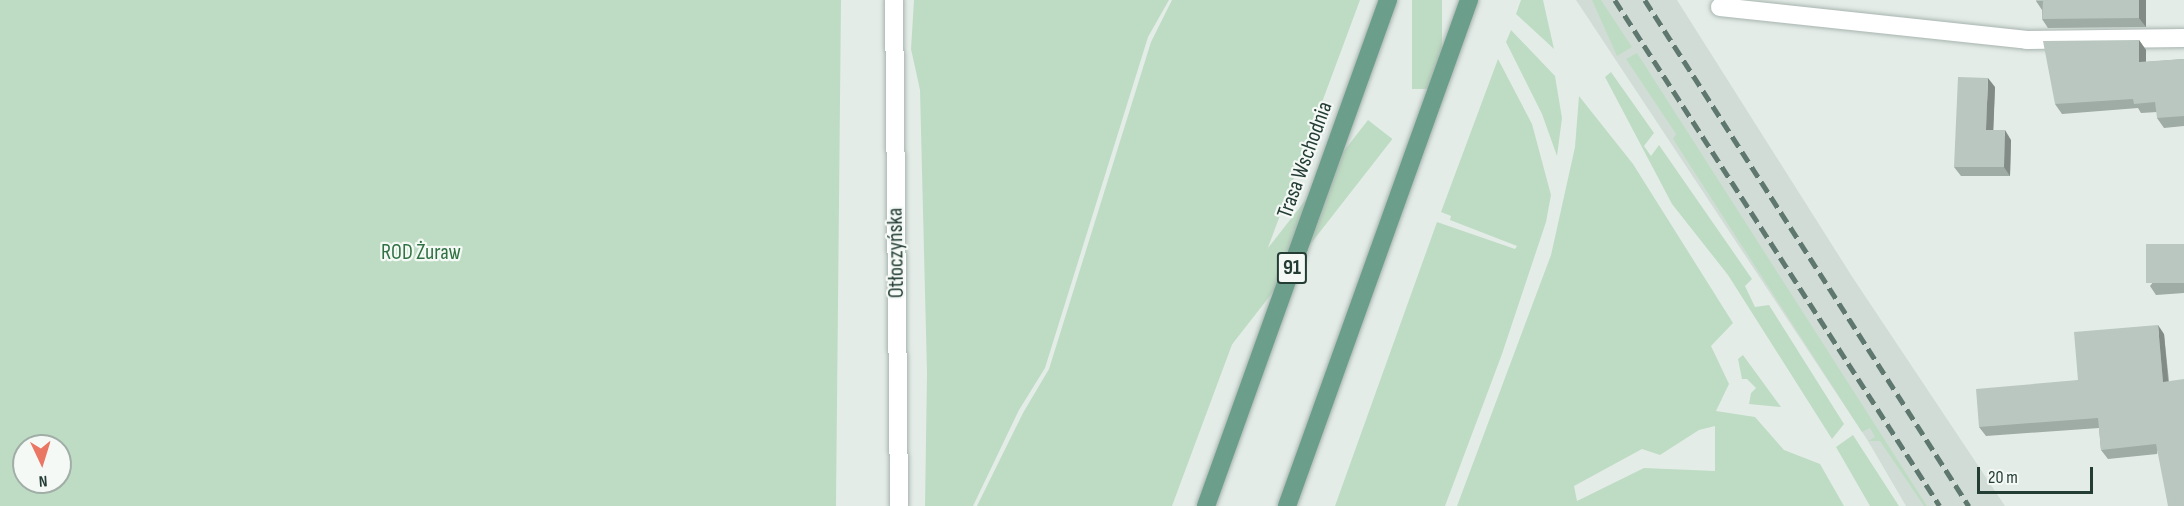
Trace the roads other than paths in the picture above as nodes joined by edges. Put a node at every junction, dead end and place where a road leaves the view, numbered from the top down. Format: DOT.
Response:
graph roads {
  1 [pos="894,0"];
  2 [pos="1389,0"];
  3 [pos="1469,0"];
  4 [pos="1720,7"];
  5 [pos="2184,38"];
  6 [pos="899,506"];
  7 [pos="1206,506"];
  8 [pos="1287,506"];
  1 -- 6 [label="street, Otłoczyńska"];
  2 -- 7 [label="main road, Trasa Wschodnia / 91"];
  3 -- 8 [label="main road"];
  4 -- 5 [label="street"];
}
